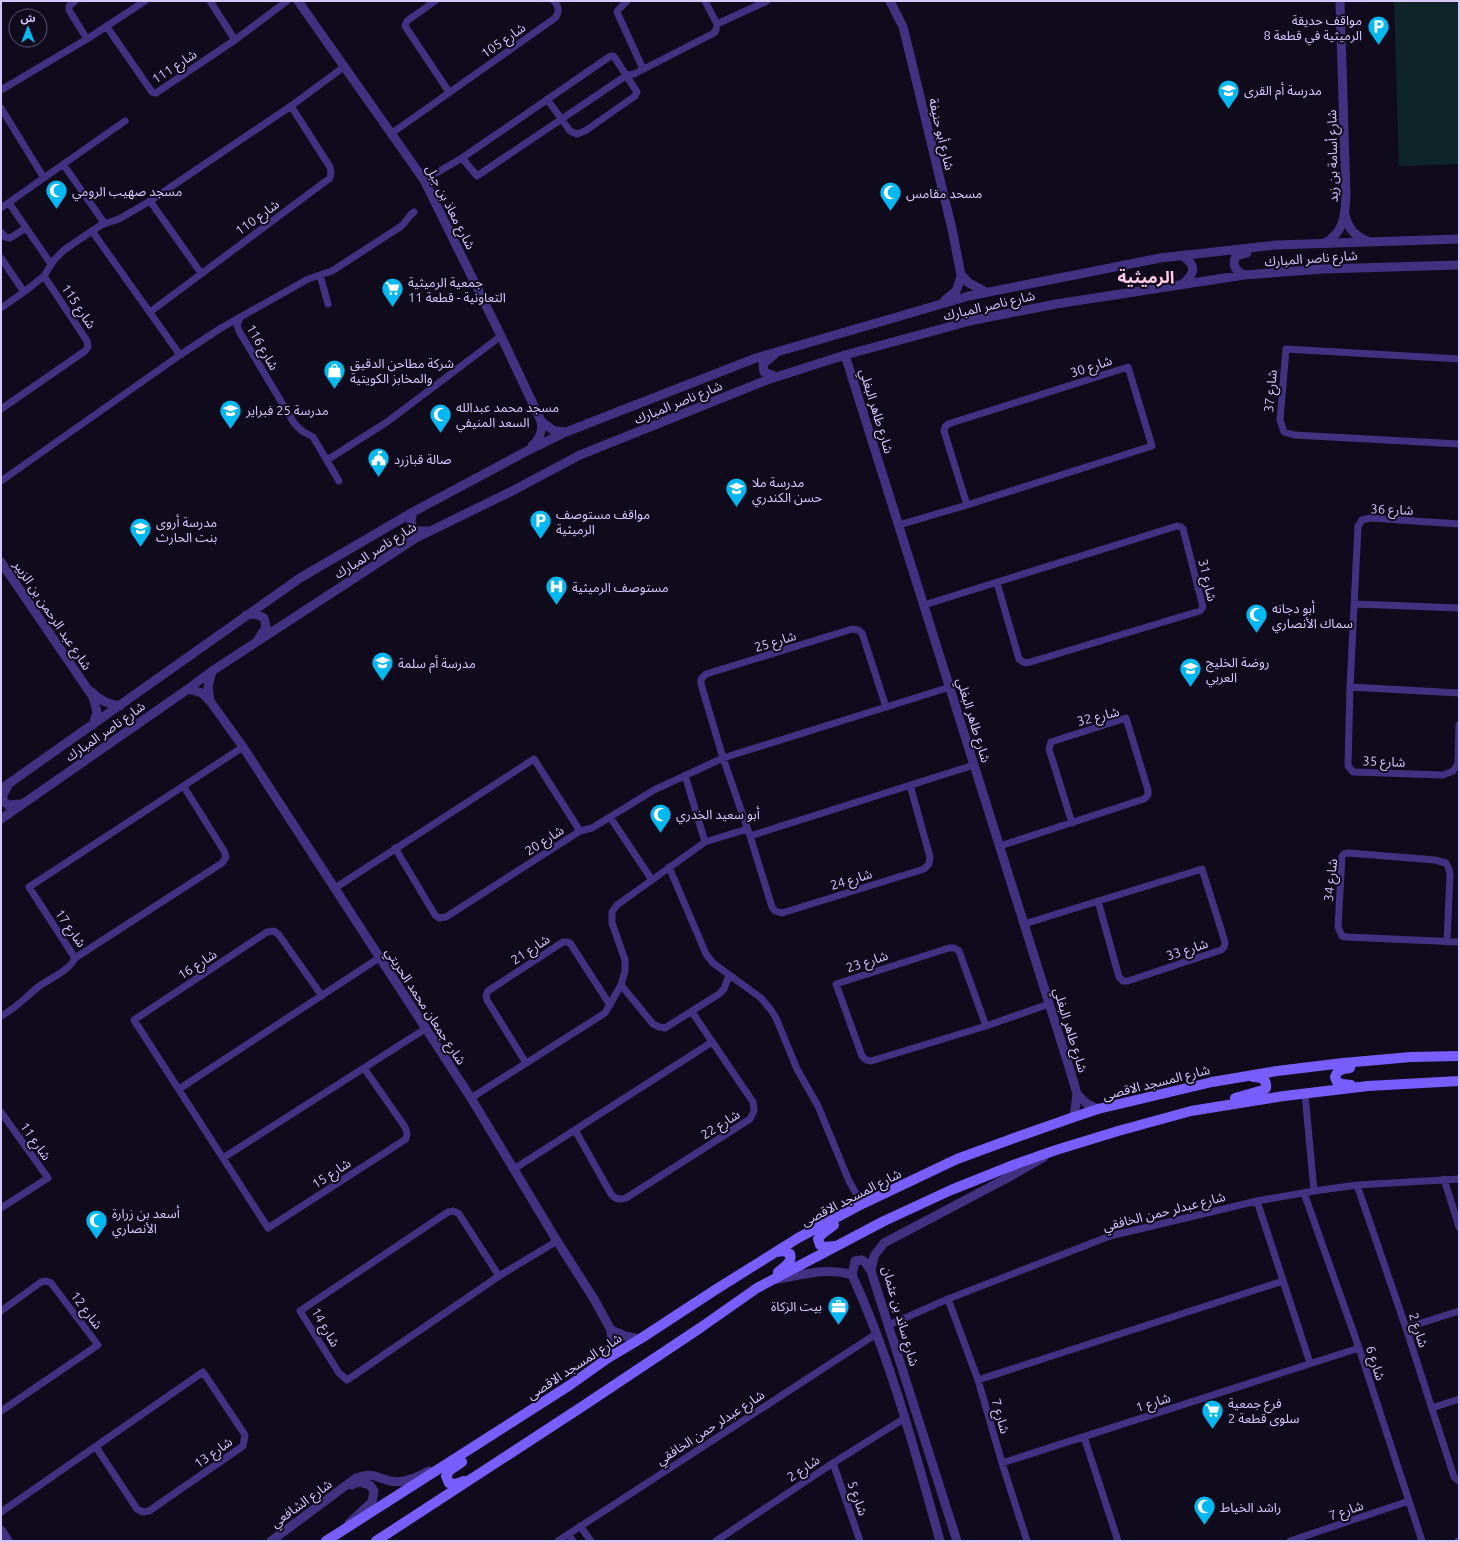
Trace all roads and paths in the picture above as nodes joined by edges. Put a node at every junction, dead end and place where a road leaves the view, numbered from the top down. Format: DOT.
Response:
graph roads {
  1 [pos="75,1"];
  2 [pos="145,1"];
  3 [pos="210,1"];
  4 [pos="287,1"];
  5 [pos="298,1"];
  6 [pos="435,1"];
  7 [pos="554,1"];
  8 [pos="627,1"];
  9 [pos="705,1"];
  10 [pos="767,1"];
  11 [pos="890,1"];
  12 [pos="1340,1"];
  13 [pos="717,24"];
  14 [pos="107,27"];
  15 [pos="88,39"];
  16 [pos="235,40"];
  17 [pos="345,66"];
  18 [pos="644,69"];
  19 [pos="627,75"];
  20 [pos="1,90"];
  21 [pos="449,92"];
  22 [pos="547,99"];
  23 [pos="291,106"];
  24 [pos="1,108"];
  25 [pos="561,119"];
  26 [pos="125,121"];
  27 [pos="392,133"];
  28 [pos="462,158"];
  29 [pos="64,164"];
  30 [pos="44,178"];
  31 [pos="424,180"];
  32 [pos="150,201"];
  33 [pos="9,202"];
  34 [pos="1,208"];
  35 [pos="414,212"];
  36 [pos="1345,216"];
  37 [pos="105,224"];
  38 [pos="26,228"];
  39 [pos="92,230"];
  40 [pos="1,232"];
  41 [pos="1459,239"];
  42 [pos="1371,242"];
  43 [pos="1325,243"];
  44 [pos="1276,245"];
  45 [pos="1183,256"];
  46 [pos="1,258"];
  47 [pos="51,264"];
  48 [pos="1459,265"];
  49 [pos="201,273"];
  50 [pos="320,275"];
  51 [pos="961,275"];
  52 [pos="1244,275"];
  53 [pos="44,276"];
  54 [pos="1183,284"];
  55 [pos="24,292"];
  56 [pos="986,292"];
  57 [pos="943,302"];
  58 [pos="328,304"];
  59 [pos="1,308"];
  60 [pos="150,312"];
  61 [pos="240,318"];
  62 [pos="501,336"];
  63 [pos="776,353"];
  64 [pos="180,355"];
  65 [pos="846,355"];
  66 [pos="1459,358"];
  67 [pos="776,377"];
  68 [pos="1,409"];
  69 [pos="541,421"];
  70 [pos="566,432"];
  71 [pos="1459,444"];
  72 [pos="525,452"];
  73 [pos="327,460"];
  74 [pos="1,481"];
  75 [pos="339,481"];
  76 [pos="967,505"];
  77 [pos="413,512"];
  78 [pos="1459,524"];
  79 [pos="899,525"];
  80 [pos="431,531"];
  81 [pos="1,562"];
  82 [pos="997,583"];
  83 [pos="1355,604"];
  84 [pos="924,606"];
  85 [pos="1459,608"];
  86 [pos="246,615"];
  87 [pos="1352,633"];
  88 [pos="257,641"];
  89 [pos="212,670"];
  90 [pos="83,682"];
  91 [pos="950,687"];
  92 [pos="1350,687"];
  93 [pos="188,689"];
  94 [pos="1459,692"];
  95 [pos="210,701"];
  96 [pos="120,706"];
  97 [pos="886,707"];
  98 [pos="93,725"];
  99 [pos="1459,726"];
  100 [pos="243,747"];
  101 [pos="723,758"];
  102 [pos="974,765"];
  103 [pos="685,775"];
  104 [pos="910,785"];
  105 [pos="4,787"];
  106 [pos="184,787"];
  107 [pos="736,797"];
  108 [pos="22,804"];
  109 [pos="610,818"];
  110 [pos="1,819"];
  111 [pos="1072,823"];
  112 [pos="747,829"];
  113 [pos="580,831"];
  114 [pos="750,836"];
  115 [pos="705,842"];
  116 [pos="1000,846"];
  117 [pos="395,848"];
  118 [pos="669,868"];
  119 [pos="652,880"];
  120 [pos="335,888"];
  121 [pos="1098,901"];
  122 [pos="1024,924"];
  123 [pos="1447,942"];
  124 [pos="1459,942"];
  125 [pos="75,958"];
  126 [pos="379,958"];
  127 [pos="729,975"];
  128 [pos="621,985"];
  129 [pos="322,996"];
  130 [pos="1049,1004"];
  131 [pos="610,1005"];
  132 [pos="692,1012"];
  133 [pos="1,1016"];
  134 [pos="986,1026"];
  135 [pos="425,1029"];
  136 [pos="712,1042"];
  137 [pos="1459,1056"];
  138 [pos="1411,1057"];
  139 [pos="526,1064"];
  140 [pos="364,1068"];
  141 [pos="1233,1078"];
  142 [pos="1459,1081"];
  143 [pos="1368,1086"];
  144 [pos="178,1089"];
  145 [pos="1077,1094"];
  146 [pos="1305,1094"];
  147 [pos="471,1098"];
  148 [pos="1098,1109"];
  149 [pos="1191,1111"];
  150 [pos="1,1112"];
  151 [pos="1074,1117"];
  152 [pos="198,1118"];
  153 [pos="575,1130"];
  154 [pos="1056,1150"];
  155 [pos="223,1158"];
  156 [pos="514,1169"];
  157 [pos="1444,1179"];
  158 [pos="1459,1179"];
  159 [pos="1357,1186"];
  160 [pos="1314,1190"];
  161 [pos="1304,1193"];
  162 [pos="1257,1201"];
  163 [pos="860,1205"];
  164 [pos="1,1208"];
  165 [pos="1459,1227"];
  166 [pos="558,1241"];
  167 [pos="838,1245"];
  168 [pos="775,1252"];
  169 [pos="872,1271"];
  170 [pos="852,1275"];
  171 [pos="499,1276"];
  172 [pos="771,1280"];
  173 [pos="1283,1281"];
  174 [pos="757,1288"];
  175 [pos="948,1299"];
  176 [pos="1,1311"];
  177 [pos="1459,1311"];
  178 [pos="889,1325"];
  179 [pos="1406,1328"];
  180 [pos="612,1330"];
  181 [pos="876,1334"];
  182 [pos="640,1339"];
  183 [pos="1359,1348"];
  184 [pos="608,1358"];
  185 [pos="1310,1363"];
  186 [pos="978,1380"];
  187 [pos="1459,1399"];
  188 [pos="1432,1408"];
  189 [pos="1,1411"];
  190 [pos="519,1417"];
  191 [pos="905,1418"];
  192 [pos="1084,1437"];
  193 [pos="96,1447"];
  194 [pos="465,1452"];
  195 [pos="833,1463"];
  196 [pos="1002,1463"];
  197 [pos="470,1479"];
  198 [pos="1459,1481"];
  199 [pos="346,1486"];
  200 [pos="1409,1501"];
  201 [pos="1,1512"];
  202 [pos="580,1526"];
  203 [pos="1,1530"];
  204 [pos="340,1532"];
  205 [pos="568,1534"];
  206 [pos="956,1540"];
  207 [pos="8,1541"];
  208 [pos="271,1541"];
  209 [pos="326,1541"];
  210 [pos="376,1541"];
  211 [pos="558,1541"];
  212 [pos="573,1541"];
  213 [pos="590,1541"];
  214 [pos="716,1541"];
  215 [pos="860,1541"];
  216 [pos="940,1541"];
  217 [pos="1028,1541"];
  218 [pos="1118,1541"];
  219 [pos="1290,1541"];
  220 [pos="1422,1541"];
  1 -- 15 [label="street"];
  2 -- 14 [label="street"];
  3 -- 16 [label="street"];
  4 -- 16 [label="street, شارع 111"];
  5 -- 17 [label="street, شارع معاذ بن جبل"];
  6 -- 21 [label="street"];
  7 -- 21 [label="street, شارع 105"];
  8 -- 18 [label="street"];
  9 -- 13 [label="street"];
  10 -- 13 [label="street"];
  11 -- 51 [label="street, شارع أبو حنيفة"];
  12 -- 36 [label="street, شارع أسامة بن زيد"];
  13 -- 18 [label="street"];
  14 -- 15 [label="street"];
  14 -- 16 [label="street, شارع 111"];
  15 -- 20 [label="street"];
  17 -- 23 [label="street"];
  17 -- 27 [label="street, شارع معاذ بن جبل"];
  18 -- 19 [label="street"];
  19 -- 22 [label="street"];
  19 -- 25 [label="street"];
  19 -- 25 [label="street"];
  21 -- 27 [label="street, شارع 105"];
  22 -- 25 [label="street"];
  22 -- 28 [label="street"];
  23 -- 32 [label="street"];
  23 -- 49 [label="street, شارع 110"];
  24 -- 30 [label="street"];
  25 -- 28 [label="street"];
  26 -- 29 [label="street"];
  27 -- 31 [label="street, شارع معاذ بن جبل"];
  28 -- 31 [label="street"];
  29 -- 30 [label="street"];
  29 -- 37 [label="street"];
  30 -- 33 [label="street"];
  31 -- 62 [label="street, شارع معاذ بن جبل"];
  32 -- 37 [label="street"];
  32 -- 49 [label="street"];
  33 -- 34 [label="street"];
  33 -- 38 [label="street"];
  35 -- 50 [label="street, شارع 116"];
  36 -- 42 [label="street, شارع أسامة بن زيد"];
  36 -- 43 [label="street, شارع أسامة بن زيد"];
  37 -- 39 [label="street"];
  38 -- 40 [label="street"];
  38 -- 47 [label="street"];
  39 -- 47 [label="street"];
  39 -- 60 [label="street"];
  41 -- 42 [label="street, شارع ناصر المبارك"];
  42 -- 43 [label="street, شارع ناصر المبارك"];
  43 -- 44 [label="street, شارع ناصر المبارك"];
  44 -- 45 [label="street, شارع ناصر المبارك"];
  44 -- 52 [label="street"];
  45 -- 54 [label="street"];
  45 -- 56 [label="street, شارع ناصر المبارك"];
  46 -- 55 [label="street"];
  47 -- 53 [label="street"];
  48 -- 52 [label="street, شارع ناصر المبارك"];
  49 -- 60 [label="street"];
  50 -- 58 [label="street"];
  50 -- 61 [label="street, شارع 116"];
  51 -- 56 [label="street"];
  51 -- 57 [label="street"];
  52 -- 54 [label="street, شارع ناصر المبارك"];
  53 -- 55 [label="street"];
  53 -- 68 [label="street, شارع 115"];
  54 -- 65 [label="street, شارع ناصر المبارك"];
  55 -- 59 [label="street"];
  56 -- 57 [label="street, شارع ناصر المبارك"];
  57 -- 63 [label="street, شارع ناصر المبارك"];
  60 -- 64 [label="street"];
  61 -- 64 [label="street"];
  61 -- 73 [label="street, شارع 116"];
  62 -- 69 [label="street, شارع معاذ بن جبل"];
  62 -- 73 [label="street"];
  63 -- 67 [label="street"];
  63 -- 70 [label="street, شارع ناصر المبارك"];
  64 -- 74 [label="street"];
  65 -- 67 [label="street, شارع ناصر المبارك"];
  65 -- 79 [label="street, شارع طاهر البغلي"];
  66 -- 71 [label="street, شارع 37"];
  67 -- 80 [label="street, شارع ناصر المبارك"];
  69 -- 70 [label="street"];
  69 -- 72 [label="street"];
  70 -- 72 [label="street, شارع ناصر المبارك"];
  72 -- 77 [label="street, شارع ناصر المبارك"];
  73 -- 75 [label="street, شارع 116"];
  76 -- 76 [label="street, شارع 30"];
  76 -- 79 [label="street, شارع 30"];
  77 -- 80 [label="street"];
  77 -- 86 [label="street, شارع ناصر المبارك"];
  78 -- 83 [label="street, شارع 36"];
  79 -- 84 [label="street, شارع طاهر البغلي"];
  80 -- 88 [label="street, شارع ناصر المبارك"];
  81 -- 90 [label="street, شارع عبد الرحمن بن الزبير"];
  82 -- 82 [label="street, شارع 31"];
  82 -- 84 [label="street, شارع 31"];
  83 -- 85 [label="street"];
  83 -- 87 [label="street, شارع 36"];
  84 -- 91 [label="street, شارع طاهر البغلي"];
  86 -- 88 [label="street"];
  86 -- 96 [label="street, شارع ناصر المبارك"];
  87 -- 92 [label="street, شارع 35"];
  88 -- 89 [label="street, شارع ناصر المبارك"];
  89 -- 93 [label="street, شارع ناصر المبارك"];
  89 -- 95 [label="street"];
  90 -- 96 [label="street, شارع عبد الرحمن بن الزبير"];
  90 -- 98 [label="street, شارع عبد الرحمن بن الزبير"];
  91 -- 97 [label="street"];
  91 -- 102 [label="street, شارع طاهر البغلي"];
  92 -- 94 [label="street"];
  92 -- 99 [label="street, شارع 35"];
  93 -- 95 [label="street, شارع جمعان محمد الحريتي"];
  93 -- 108 [label="street, شارع ناصر المبارك"];
  95 -- 100 [label="street, شارع جمعان محمد الحريتي"];
  96 -- 98 [label="street, شارع ناصر المبارك"];
  97 -- 101 [label="street"];
  97 -- 101 [label="street, شارع 25"];
  98 -- 105 [label="street, شارع ناصر المبارك"];
  100 -- 106 [label="street, شارع 17"];
  100 -- 120 [label="street, شارع جمعان محمد الحريتي"];
  101 -- 103 [label="street"];
  101 -- 107 [label="street, شارع 25"];
  102 -- 104 [label="street"];
  102 -- 116 [label="street, شارع طاهر البغلي"];
  103 -- 109 [label="street"];
  103 -- 115 [label="street"];
  104 -- 114 [label="street"];
  104 -- 114 [label="street, شارع 24"];
  105 -- 108 [label="street"];
  106 -- 125 [label="street, شارع 17"];
  106 -- 125 [label="street, شارع 17"];
  107 -- 112 [label="street, شارع 24"];
  108 -- 110 [label="street, شارع ناصر المبارك"];
  109 -- 113 [label="street"];
  109 -- 119 [label="street"];
  111 -- 111 [label="street, شارع 32"];
  111 -- 116 [label="street, شارع 32"];
  112 -- 114 [label="street, شارع 24"];
  112 -- 115 [label="street"];
  113 -- 117 [label="street, شارع 20"];
  113 -- 117 [label="street, شارع 20"];
  115 -- 118 [label="street"];
  116 -- 122 [label="street, شارع طاهر البغلي"];
  117 -- 120 [label="street, شارع 20"];
  118 -- 119 [label="street"];
  118 -- 127 [label="street"];
  119 -- 128 [label="street"];
  120 -- 126 [label="street, شارع جمعان محمد الحريتي"];
  121 -- 121 [label="street, شارع 33"];
  121 -- 122 [label="street, شارع 33"];
  122 -- 130 [label="street, شارع طاهر البغلي"];
  123 -- 123 [label="street, شارع 34"];
  123 -- 124 [label="street, شارع 34"];
  125 -- 133 [label="street"];
  126 -- 129 [label="street"];
  126 -- 135 [label="street, شارع جمعان محمد الحريتي"];
  127 -- 132 [label="street"];
  127 -- 163 [label="street"];
  128 -- 131 [label="street"];
  128 -- 132 [label="street"];
  129 -- 144 [label="street"];
  129 -- 144 [label="street, شارع 16"];
  130 -- 134 [label="street, شارع 23"];
  130 -- 145 [label="street, شارع طاهر البغلي"];
  131 -- 139 [label="street"];
  131 -- 139 [label="street, شارع 21"];
  132 -- 136 [label="street, شارع 22"];
  134 -- 134 [label="street, شارع 23"];
  135 -- 140 [label="street"];
  135 -- 147 [label="street, شارع جمعان محمد الحريتي"];
  136 -- 153 [label="street"];
  136 -- 153 [label="street, شارع 22"];
  137 -- 138 [label="main road, شارع المسجد الاقصى"];
  138 -- 141 [label="main road, شارع المسجد الاقصى"];
  138 -- 143 [label="main road"];
  139 -- 147 [label="street"];
  140 -- 155 [label="street"];
  140 -- 155 [label="street, شارع 15"];
  141 -- 148 [label="main road, شارع المسجد الاقصى"];
  141 -- 149 [label="main road"];
  142 -- 143 [label="main road"];
  143 -- 146 [label="main road"];
  144 -- 152 [label="street, شارع 16"];
  145 -- 148 [label="street"];
  145 -- 151 [label="street, شارع طاهر البغلي"];
  146 -- 149 [label="main road"];
  146 -- 160 [label="street"];
  147 -- 156 [label="street, شارع جمعان محمد الحريتي"];
  148 -- 151 [label="main road, شارع المسجد الاقصى"];
  149 -- 154 [label="main road"];
  150 -- 164 [label="street, شارع 11"];
  151 -- 163 [label="main road, شارع المسجد الاقصى"];
  152 -- 155 [label="street, شارع 15"];
  153 -- 156 [label="street"];
  154 -- 167 [label="main road"];
  154 -- 169 [label="street, شارع ساند بن عثمان"];
  156 -- 166 [label="street, شارع جمعان محمد الحريتي"];
  157 -- 158 [label="street, شارع عبدلر حمن الخافقي"];
  157 -- 159 [label="street, شارع عبدلر حمن الخافقي"];
  157 -- 165 [label="street"];
  159 -- 160 [label="street, شارع عبدلر حمن الخافقي"];
  159 -- 179 [label="street, شارع 2"];
  160 -- 161 [label="street, شارع عبدلر حمن الخافقي"];
  161 -- 162 [label="street, شارع عبدلر حمن الخافقي"];
  161 -- 183 [label="street, شارع 6"];
  162 -- 173 [label="street"];
  162 -- 175 [label="street, شارع عبدلر حمن الخافقي"];
  163 -- 167 [label="main road"];
  163 -- 168 [label="main road, شارع المسجد الاقصى"];
  166 -- 171 [label="street, شارع 14"];
  166 -- 180 [label="street, شارع جمعان محمد الحريتي"];
  167 -- 172 [label="main road"];
  168 -- 174 [label="main road"];
  168 -- 182 [label="main road, شارع المسجد الاقصى"];
  169 -- 170 [label="street"];
  169 -- 178 [label="street, شارع ساند بن عثمان"];
  170 -- 172 [label="street"];
  170 -- 181 [label="street, شارع ساند بن عثمان"];
  171 -- 171 [label="street, شارع 14"];
  172 -- 174 [label="main road"];
  173 -- 185 [label="street"];
  173 -- 186 [label="street"];
  174 -- 197 [label="main road"];
  175 -- 178 [label="street, شارع عبدلر حمن الخافقي"];
  175 -- 186 [label="street, شارع 7"];
  176 -- 189 [label="street, شارع 12"];
  177 -- 179 [label="street"];
  178 -- 206 [label="street, شارع ساند بن عثمان"];
  179 -- 188 [label="street, شارع 2"];
  180 -- 182 [label="street"];
  180 -- 184 [label="street"];
  181 -- 191 [label="street, شارع ساند بن عثمان"];
  181 -- 202 [label="street, شارع عبدلر حمن الخافقي"];
  182 -- 184 [label="main road, شارع المسجد الاقصى"];
  183 -- 185 [label="street, شارع 1"];
  183 -- 200 [label="street, شارع 6"];
  184 -- 190 [label="main road, شارع المسجد الاقصى"];
  185 -- 192 [label="street, شارع 1"];
  186 -- 196 [label="street, شارع 7"];
  187 -- 188 [label="street"];
  188 -- 198 [label="street, شارع 2"];
  190 -- 194 [label="main road, شارع المسجد الاقصى"];
  190 -- 197 [label="main road"];
  191 -- 195 [label="street, شارع 2"];
  191 -- 216 [label="street, شارع ساند بن عثمان"];
  192 -- 196 [label="street, شارع 1"];
  192 -- 218 [label="street"];
  193 -- 193 [label="street, شارع 13"];
  193 -- 201 [label="street, شارع 13"];
  194 -- 199 [label="street, شارع الشافعي"];
  194 -- 204 [label="main road, شارع المسجد الاقصى"];
  195 -- 214 [label="street, شارع 2"];
  195 -- 215 [label="street, شارع 5"];
  196 -- 217 [label="street, شارع 7"];
  197 -- 210 [label="main road"];
  199 -- 204 [label="street, شارع الشافعي"];
  199 -- 208 [label="street, شارع الشافعي"];
  200 -- 219 [label="street, شارع 7"];
  200 -- 220 [label="street, شارع 6"];
  202 -- 205 [label="street, شارع عبدلر حمن الخافقي"];
  202 -- 213 [label="street"];
  203 -- 207 [label="street"];
  204 -- 209 [label="main road, شارع المسجد الاقصى"];
  205 -- 211 [label="street, شارع عبدلر حمن الخافقي"];
  205 -- 212 [label="street"];
}
